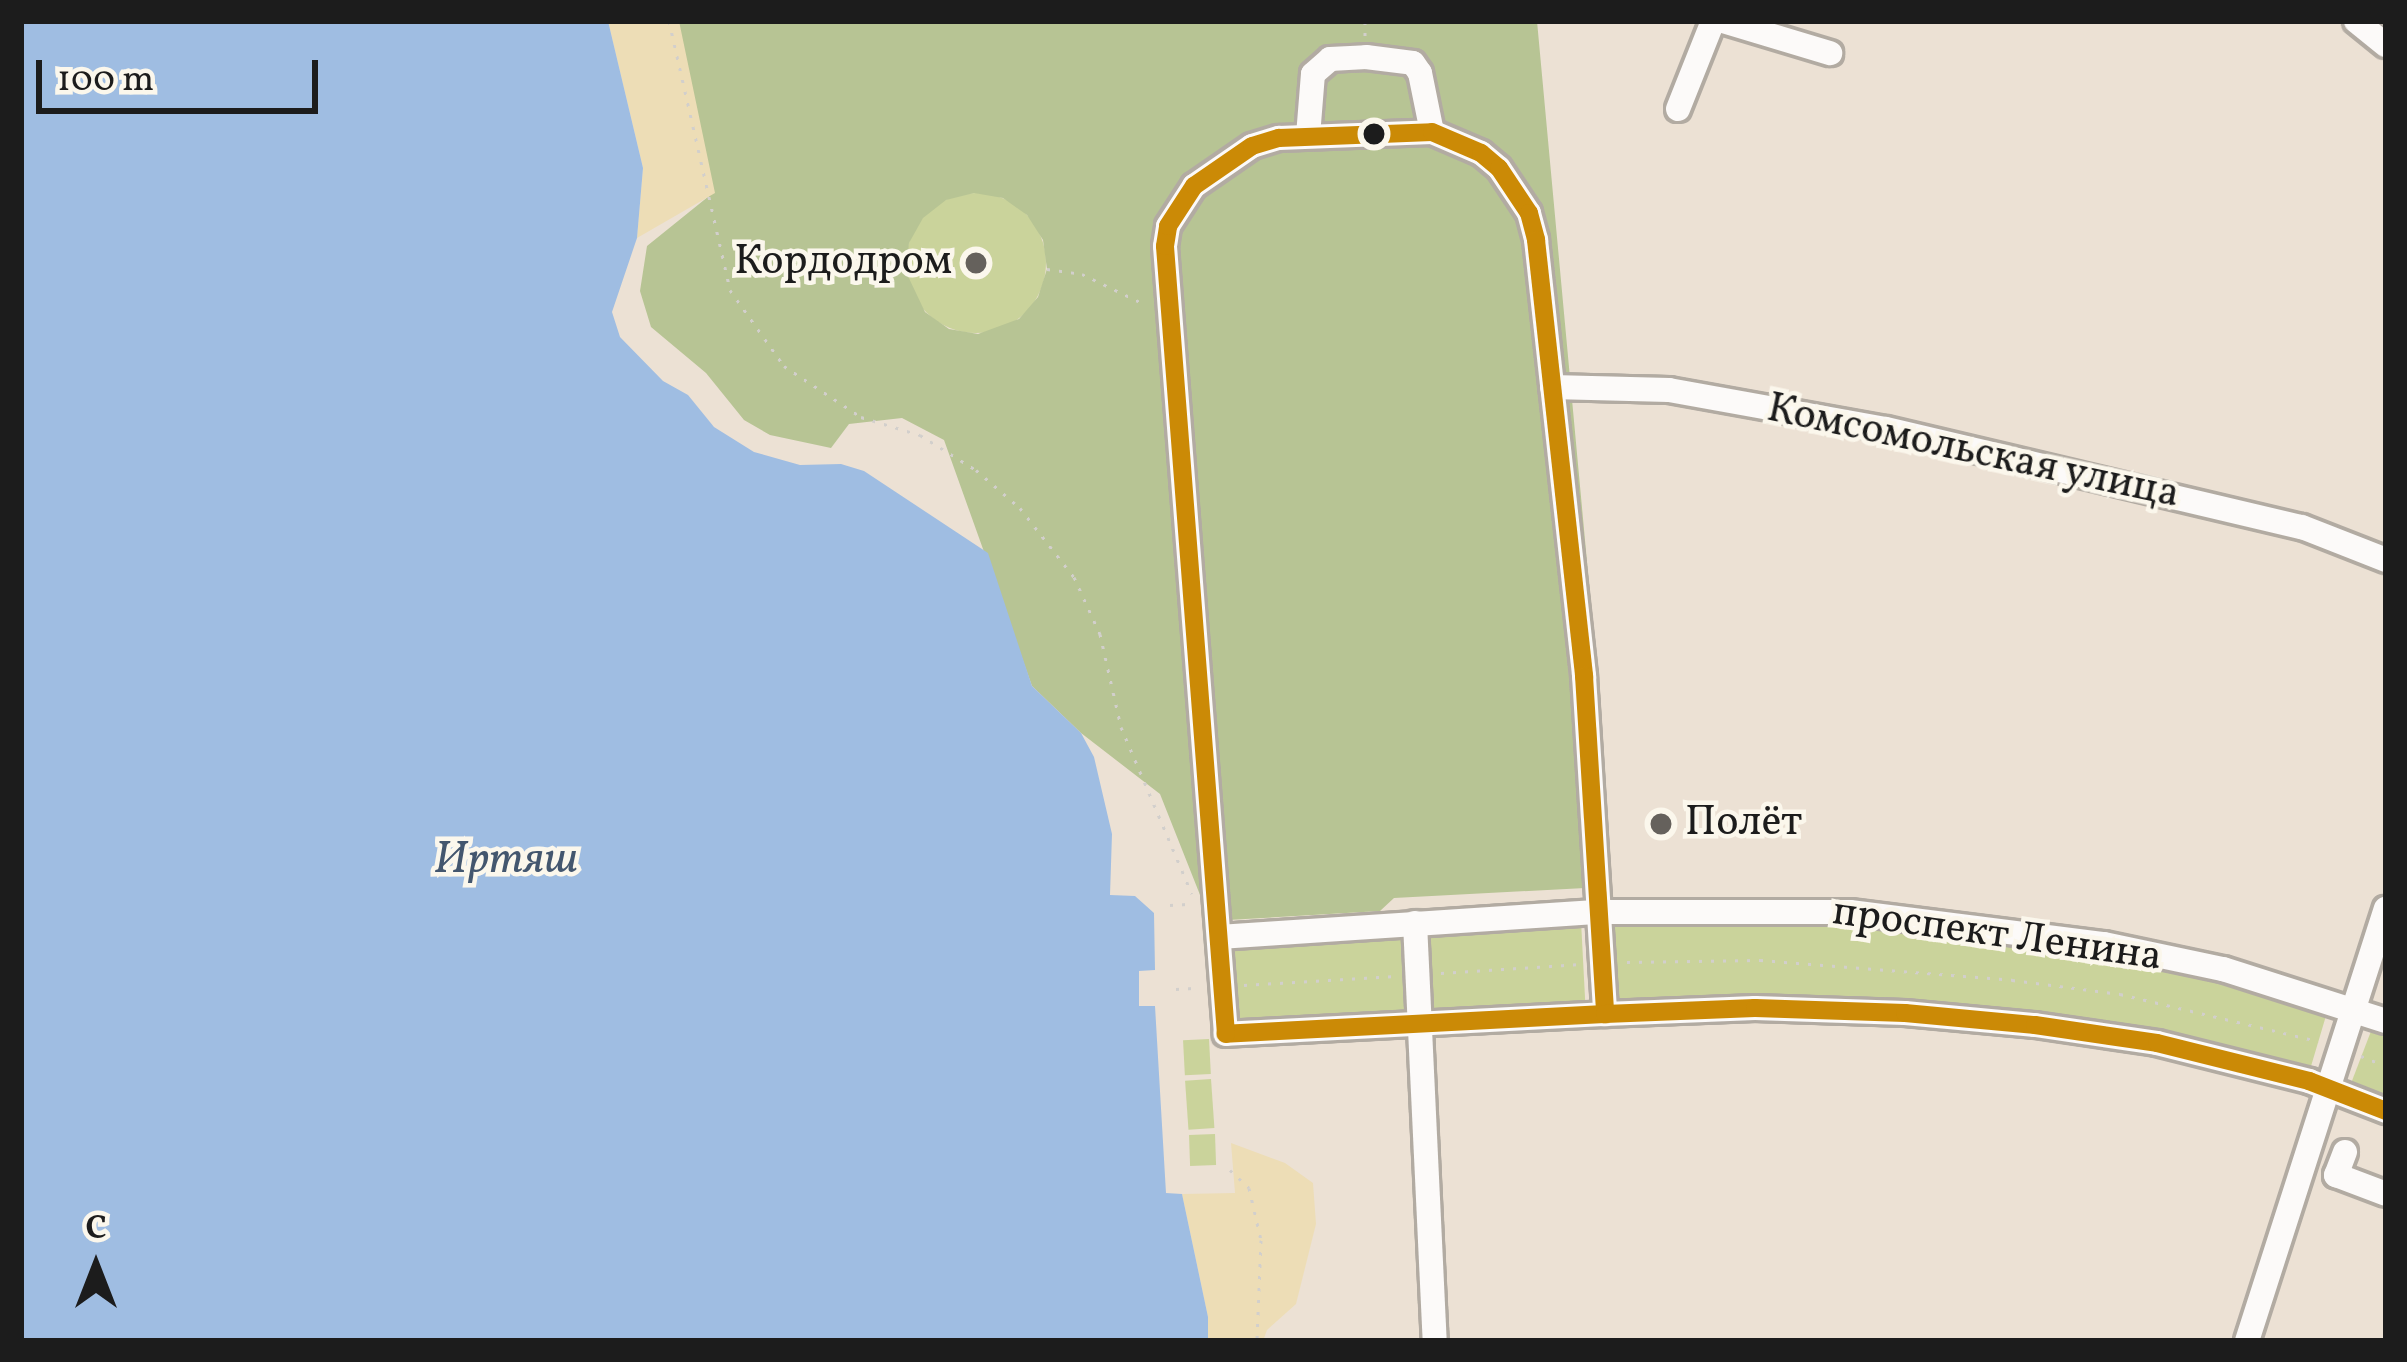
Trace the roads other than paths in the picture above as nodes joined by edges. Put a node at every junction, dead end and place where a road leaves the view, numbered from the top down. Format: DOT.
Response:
graph roads {
  1 [pos="1713,21"];
  2 [pos="1723,21"];
  3 [pos="2356,21"];
  4 [pos="2386,45"];
  5 [pos="1830,53"];
  6 [pos="1678,109"];
  7 [pos="1432,132"];
  8 [pos="1308,136"];
  9 [pos="1552,387"];
  10 [pos="2386,560"];
  11 [pos="2386,909"];
  12 [pos="1599,912"];
  13 [pos="1415,923"];
  14 [pos="1219,937"];
  15 [pos="2351,1008"];
  16 [pos="1605,1014"];
  17 [pos="2386,1021"];
  18 [pos="1419,1023"];
  19 [pos="2325,1086"];
  20 [pos="2386,1112"];
  21 [pos="2345,1152"];
  22 [pos="2386,1194"];
  23 [pos="1435,1341"];
  24 [pos="2247,1341"];
  1 -- 6 [label="street"];
  2 -- 5 [label="street"];
  3 -- 4 [label="street"];
  7 -- 8 [label="street"];
  7 -- 8 [label="street"];
  7 -- 9 [label="street"];
  8 -- 14 [label="street"];
  9 -- 10 [label="street, Комсомольская улица"];
  9 -- 12 [label="street"];
  11 -- 15 [label="street"];
  12 -- 13 [label="street, проспект Ленина"];
  12 -- 15 [label="street, проспект Ленина"];
  12 -- 16 [label="street"];
  13 -- 14 [label="street, проспект Ленина"];
  13 -- 18 [label="street"];
  14 -- 18 [label="street, проспект Ленина"];
  15 -- 17 [label="street, проспект Ленина"];
  15 -- 19 [label="street"];
  16 -- 18 [label="street, проспект Ленина"];
  16 -- 19 [label="street, проспект Ленина"];
  18 -- 23 [label="street"];
  19 -- 20 [label="street, проспект Ленина"];
  19 -- 24 [label="street"];
  21 -- 22 [label="street"];
}
